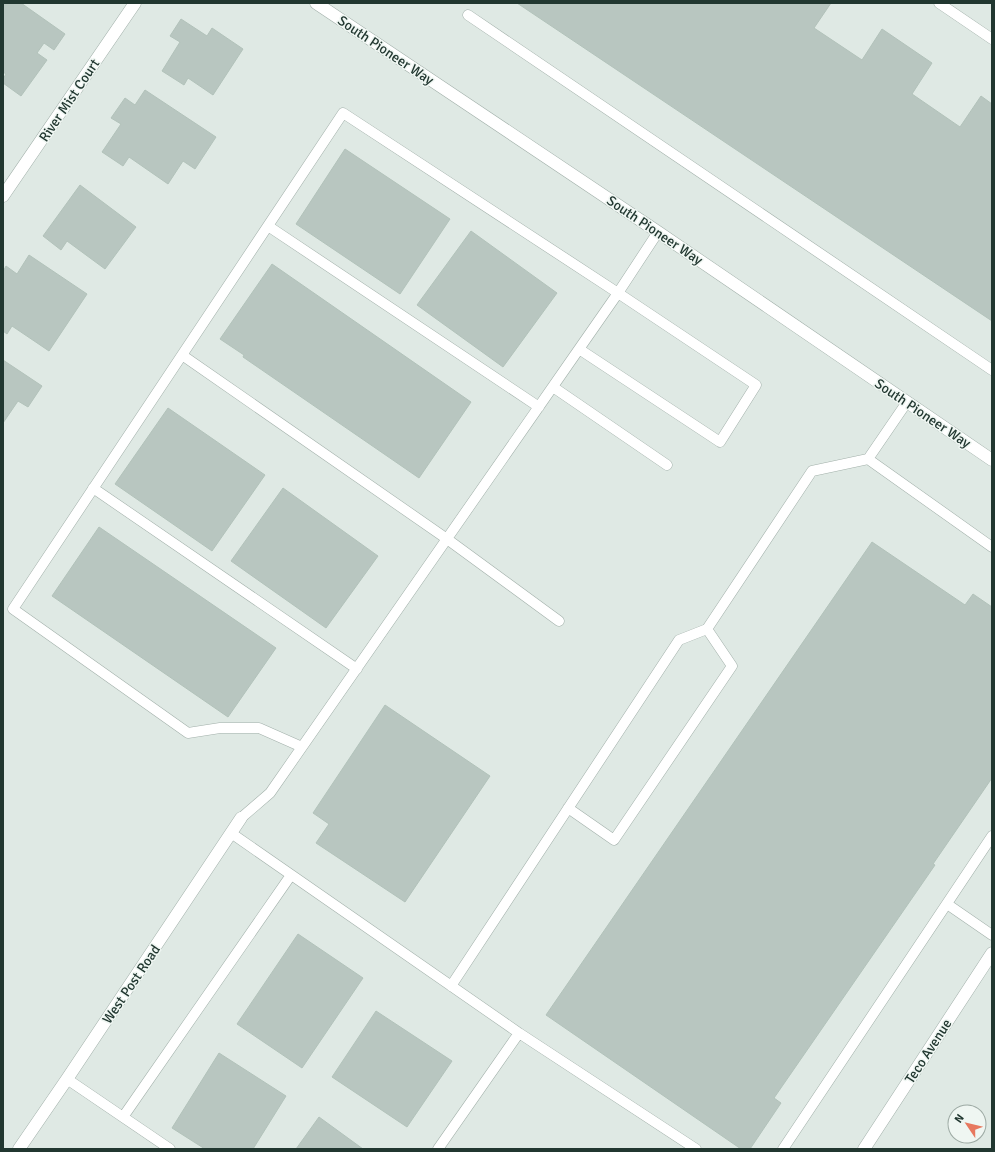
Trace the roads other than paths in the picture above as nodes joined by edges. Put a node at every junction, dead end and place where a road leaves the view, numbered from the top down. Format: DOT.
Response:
graph roads {
  1 [pos="135,3"];
  2 [pos="316,3"];
  3 [pos="939,3"];
  4 [pos="468,15"];
  5 [pos="992,39"];
  6 [pos="3,196"];
  7 [pos="268,226"];
  8 [pos="658,232"];
  9 [pos="618,293"];
  10 [pos="579,349"];
  11 [pos="182,355"];
  12 [pos="992,370"];
  13 [pos="553,387"];
  14 [pos="907,402"];
  15 [pos="539,407"];
  16 [pos="868,459"];
  17 [pos="992,460"];
  18 [pos="667,465"];
  19 [pos="94,488"];
  20 [pos="447,539"];
  21 [pos="992,547"];
  22 [pos="559,621"];
  23 [pos="707,629"];
  24 [pos="356,669"];
  25 [pos="302,747"];
  26 [pos="568,808"];
  27 [pos="241,818"];
  28 [pos="231,833"];
  29 [pos="992,836"];
  30 [pos="291,874"];
  31 [pos="947,904"];
  32 [pos="992,935"];
  33 [pos="992,953"];
  34 [pos="451,986"];
  35 [pos="519,1033"];
  36 [pos="67,1079"];
  37 [pos="123,1117"];
  38 [pos="19,1149"];
  39 [pos="170,1149"];
  40 [pos="438,1149"];
  41 [pos="696,1149"];
  42 [pos="783,1149"];
  43 [pos="864,1149"];
  1 -- 6 [label="street, River Mist Court"];
  2 -- 8 [label="street, South Pioneer Way"];
  3 -- 5 [label="lane"];
  4 -- 12 [label="lane"];
  7 -- 9 [label="lane"];
  7 -- 11 [label="lane"];
  7 -- 15 [label="lane"];
  8 -- 9 [label="lane"];
  8 -- 14 [label="street, South Pioneer Way"];
  9 -- 10 [label="lane"];
  9 -- 10 [label="lane"];
  10 -- 13 [label="lane"];
  11 -- 19 [label="lane"];
  11 -- 20 [label="lane"];
  13 -- 15 [label="lane"];
  13 -- 18 [label="lane"];
  14 -- 16 [label="lane"];
  14 -- 17 [label="street, South Pioneer Way"];
  15 -- 20 [label="lane"];
  16 -- 21 [label="lane"];
  16 -- 23 [label="lane"];
  19 -- 24 [label="lane"];
  19 -- 25 [label="lane"];
  20 -- 22 [label="lane"];
  20 -- 24 [label="lane"];
  23 -- 26 [label="lane"];
  23 -- 26 [label="lane"];
  24 -- 25 [label="lane"];
  25 -- 27 [label="lane"];
  26 -- 34 [label="lane"];
  27 -- 28 [label="street, West Post Road"];
  28 -- 30 [label="lane"];
  28 -- 36 [label="street, West Post Road"];
  29 -- 31 [label="lane"];
  30 -- 34 [label="lane"];
  30 -- 37 [label="lane"];
  31 -- 32 [label="lane"];
  31 -- 42 [label="lane"];
  33 -- 43 [label="street, Teco Avenue"];
  34 -- 35 [label="lane"];
  35 -- 40 [label="lane"];
  35 -- 41 [label="lane"];
  36 -- 37 [label="lane"];
  36 -- 38 [label="street, West Post Road"];
  37 -- 39 [label="lane"];
}
